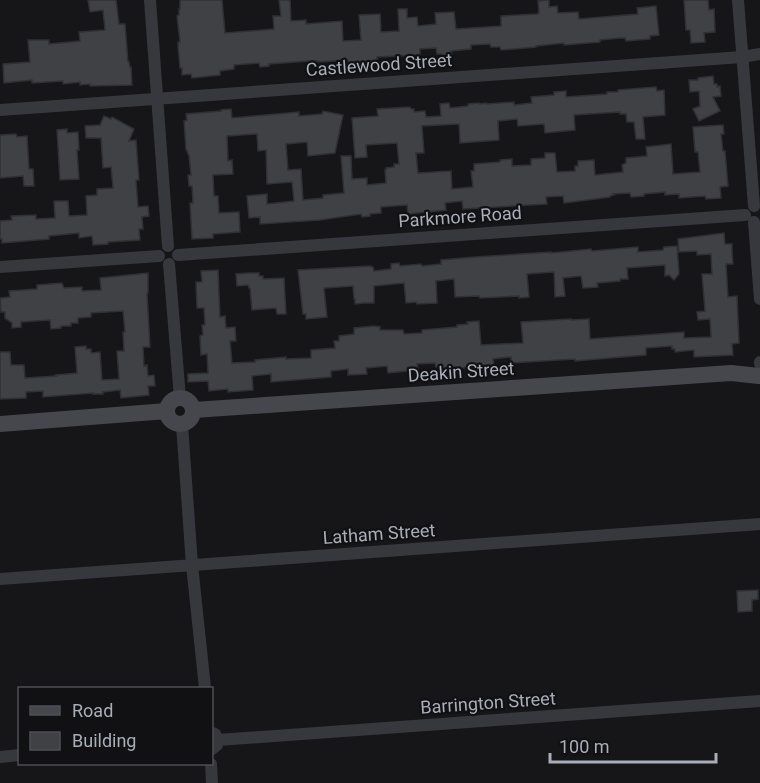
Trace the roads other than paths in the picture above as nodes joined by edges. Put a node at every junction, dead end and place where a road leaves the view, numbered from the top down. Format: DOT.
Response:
graph roads {
  1 [pos="150,0"];
  2 [pos="738,0"];
  3 [pos="760,54"];
  4 [pos="742,57"];
  5 [pos="158,98"];
  6 [pos="0,110"];
  7 [pos="755,214"];
  8 [pos="169,259"];
  9 [pos="0,267"];
  10 [pos="760,299"];
  11 [pos="759,368"];
  12 [pos="180,398"];
  13 [pos="194,410"];
  14 [pos="167,411"];
  15 [pos="0,424"];
  16 [pos="182,425"];
  17 [pos="760,524"];
  18 [pos="192,565"];
  19 [pos="0,579"];
  20 [pos="205,687"];
  21 [pos="760,702"];
  22 [pos="214,741"];
  23 [pos="18,755"];
  24 [pos="0,757"];
  25 [pos="211,765"];
  26 [pos="212,783"];
  1 -- 5 [label="street"];
  2 -- 4 [label="street"];
  3 -- 4 [label="street, Castlewood Street"];
  4 -- 5 [label="street, Castlewood Street"];
  4 -- 7 [label="street"];
  5 -- 6 [label="street, Castlewood Street"];
  5 -- 8 [label="street"];
  7 -- 8 [label="street, Parkmore Road"];
  7 -- 10 [label="street"];
  8 -- 9 [label="street, Parkmore Road"];
  8 -- 12 [label="street"];
  11 -- 13 [label="street, Deakin Street"];
  12 -- 13 [label="street"];
  12 -- 14 [label="street"];
  13 -- 16 [label="street"];
  14 -- 15 [label="street"];
  14 -- 16 [label="street"];
  16 -- 18 [label="street"];
  17 -- 18 [label="street, Latham Street"];
  18 -- 19 [label="street, Latham Street"];
  18 -- 20 [label="street"];
  21 -- 22 [label="street, Barrington Street"];
  23 -- 24 [label="street"];
  25 -- 26 [label="street"];
}
